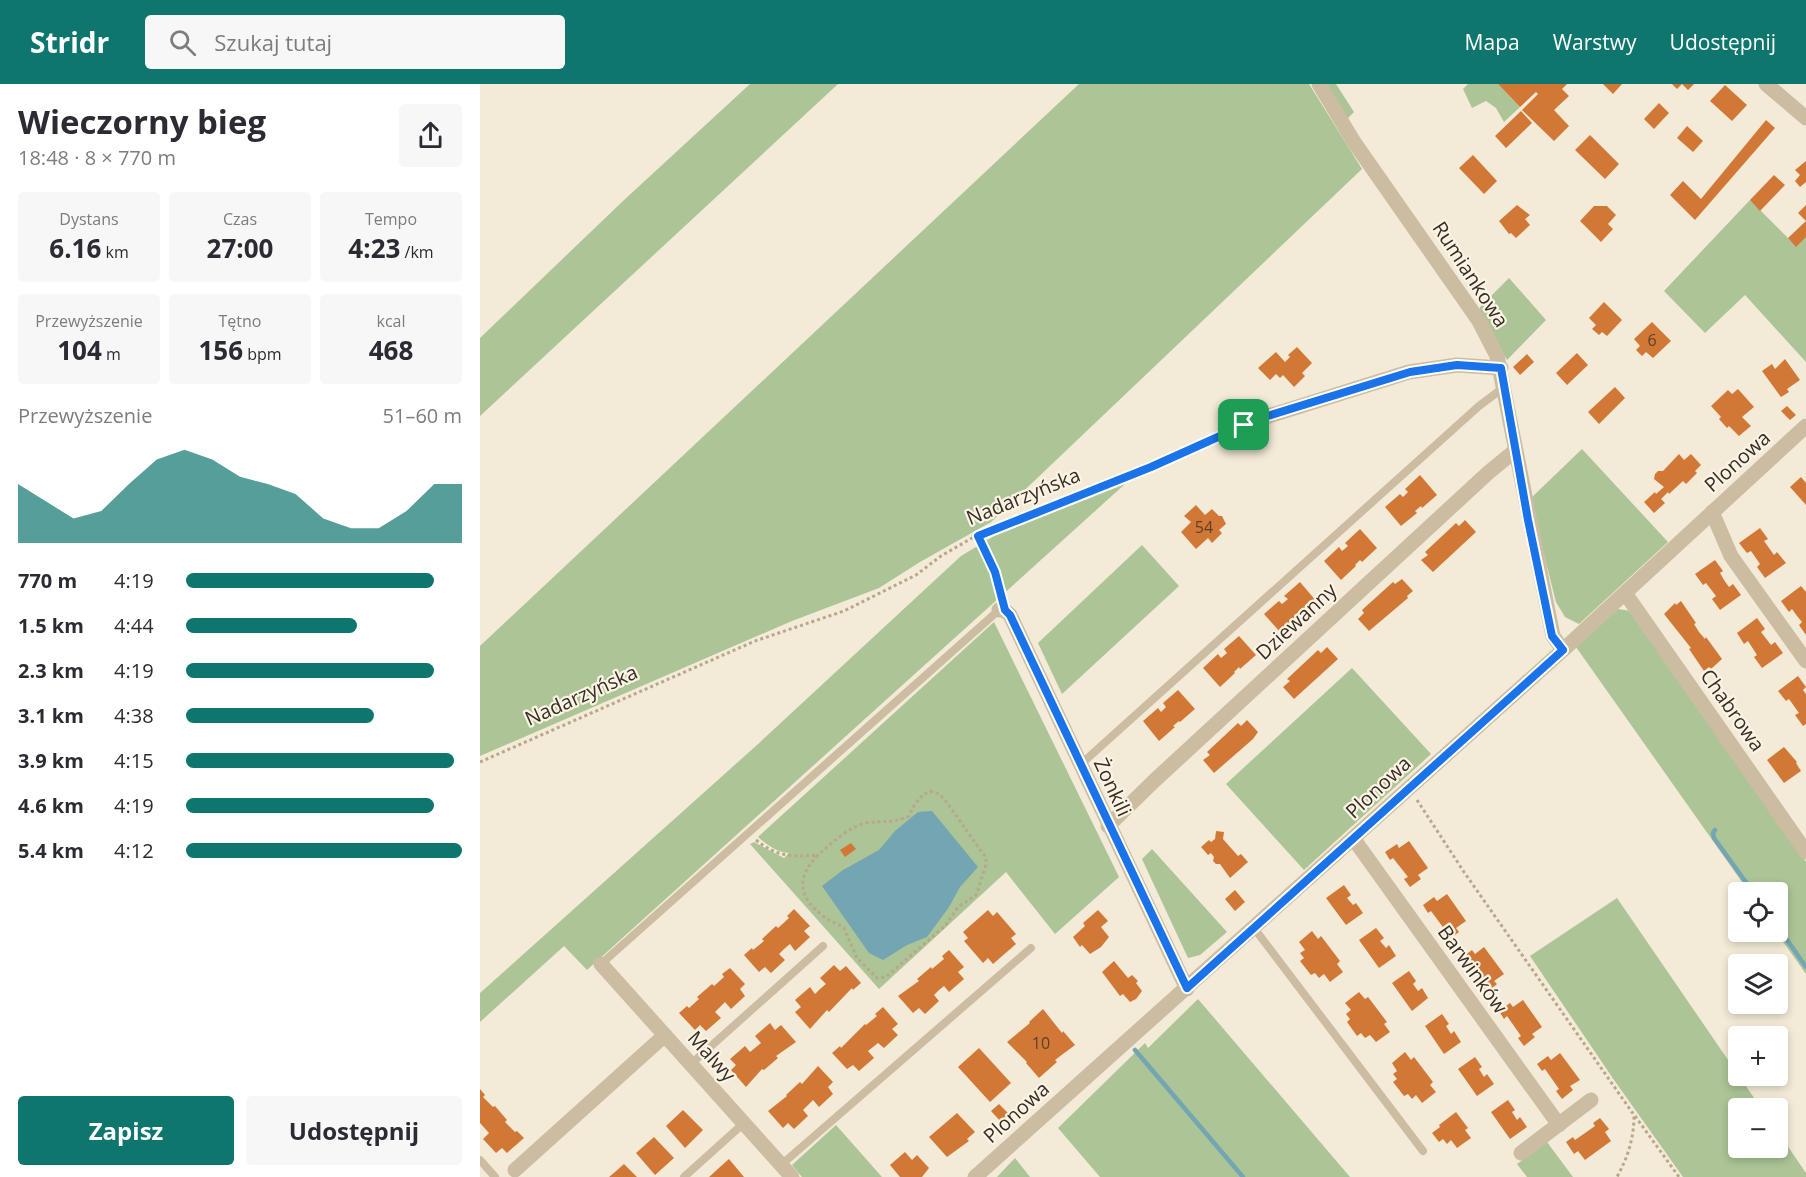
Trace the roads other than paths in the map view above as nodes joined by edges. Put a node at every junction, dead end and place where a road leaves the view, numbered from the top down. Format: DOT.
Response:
graph roads {
  1 [pos="1319,84"];
  2 [pos="1766,84"];
  3 [pos="1806,118"];
  4 [pos="1501,368"];
  5 [pos="1504,387"];
  6 [pos="1258,419"];
  7 [pos="1806,426"];
  8 [pos="1516,450"];
  9 [pos="1712,512"];
  10 [pos="1625,593"];
  11 [pos="1002,610"];
  12 [pos="1563,650"];
  13 [pos="1806,660"];
  14 [pos="1080,765"];
  15 [pos="1108,826"];
  16 [pos="1353,838"];
  17 [pos="1806,852"];
  18 [pos="1254,928"];
  19 [pos="823,946"];
  20 [pos="1031,948"];
  21 [pos="601,964"];
  22 [pos="1187,988"];
  23 [pos="665,1035"];
  24 [pos="691,1064"];
  25 [pos="1591,1100"];
  26 [pos="744,1123"];
  27 [pos="1559,1125"];
  28 [pos="1424,1151"];
  29 [pos="1521,1153"];
  30 [pos="480,1160"];
  31 [pos="781,1165"];
  32 [pos="514,1175"];
  33 [pos="495,1177"];
  34 [pos="684,1177"];
  35 [pos="792,1177"];
  36 [pos="975,1177"];
  1 -- 4 [label="street, Rumiankowa"];
  2 -- 3 [label="street"];
  4 -- 5 [label="street, Rumiankowa"];
  4 -- 6 [label="street"];
  5 -- 8 [label="street, Rumiankowa"];
  5 -- 14 [label="lane"];
  7 -- 9 [label="street, Plonowa"];
  8 -- 12 [label="street, Rumiankowa"];
  8 -- 15 [label="street, Dziewanny"];
  9 -- 10 [label="street, Plonowa"];
  9 -- 13 [label="street"];
  10 -- 12 [label="street, Plonowa"];
  10 -- 17 [label="street, Chabrowa"];
  11 -- 14 [label="street, Żonkili"];
  11 -- 21 [label="lane"];
  12 -- 16 [label="street, Plonowa"];
  14 -- 15 [label="street, Żonkili"];
  15 -- 22 [label="street, Żonkili"];
  16 -- 18 [label="street, Plonowa"];
  16 -- 27 [label="street, Barwinków"];
  18 -- 22 [label="street, Plonowa"];
  18 -- 28 [label="lane"];
  19 -- 24 [label="lane"];
  20 -- 31 [label="lane"];
  21 -- 23 [label="street, Malwy"];
  22 -- 36 [label="street, Plonowa"];
  23 -- 24 [label="street, Malwy"];
  23 -- 32 [label="street"];
  24 -- 26 [label="street, Malwy"];
  25 -- 27 [label="street"];
  26 -- 31 [label="street, Malwy"];
  26 -- 34 [label="lane"];
  27 -- 29 [label="street"];
  30 -- 33 [label="lane"];
  31 -- 35 [label="street, Malwy"];
}
